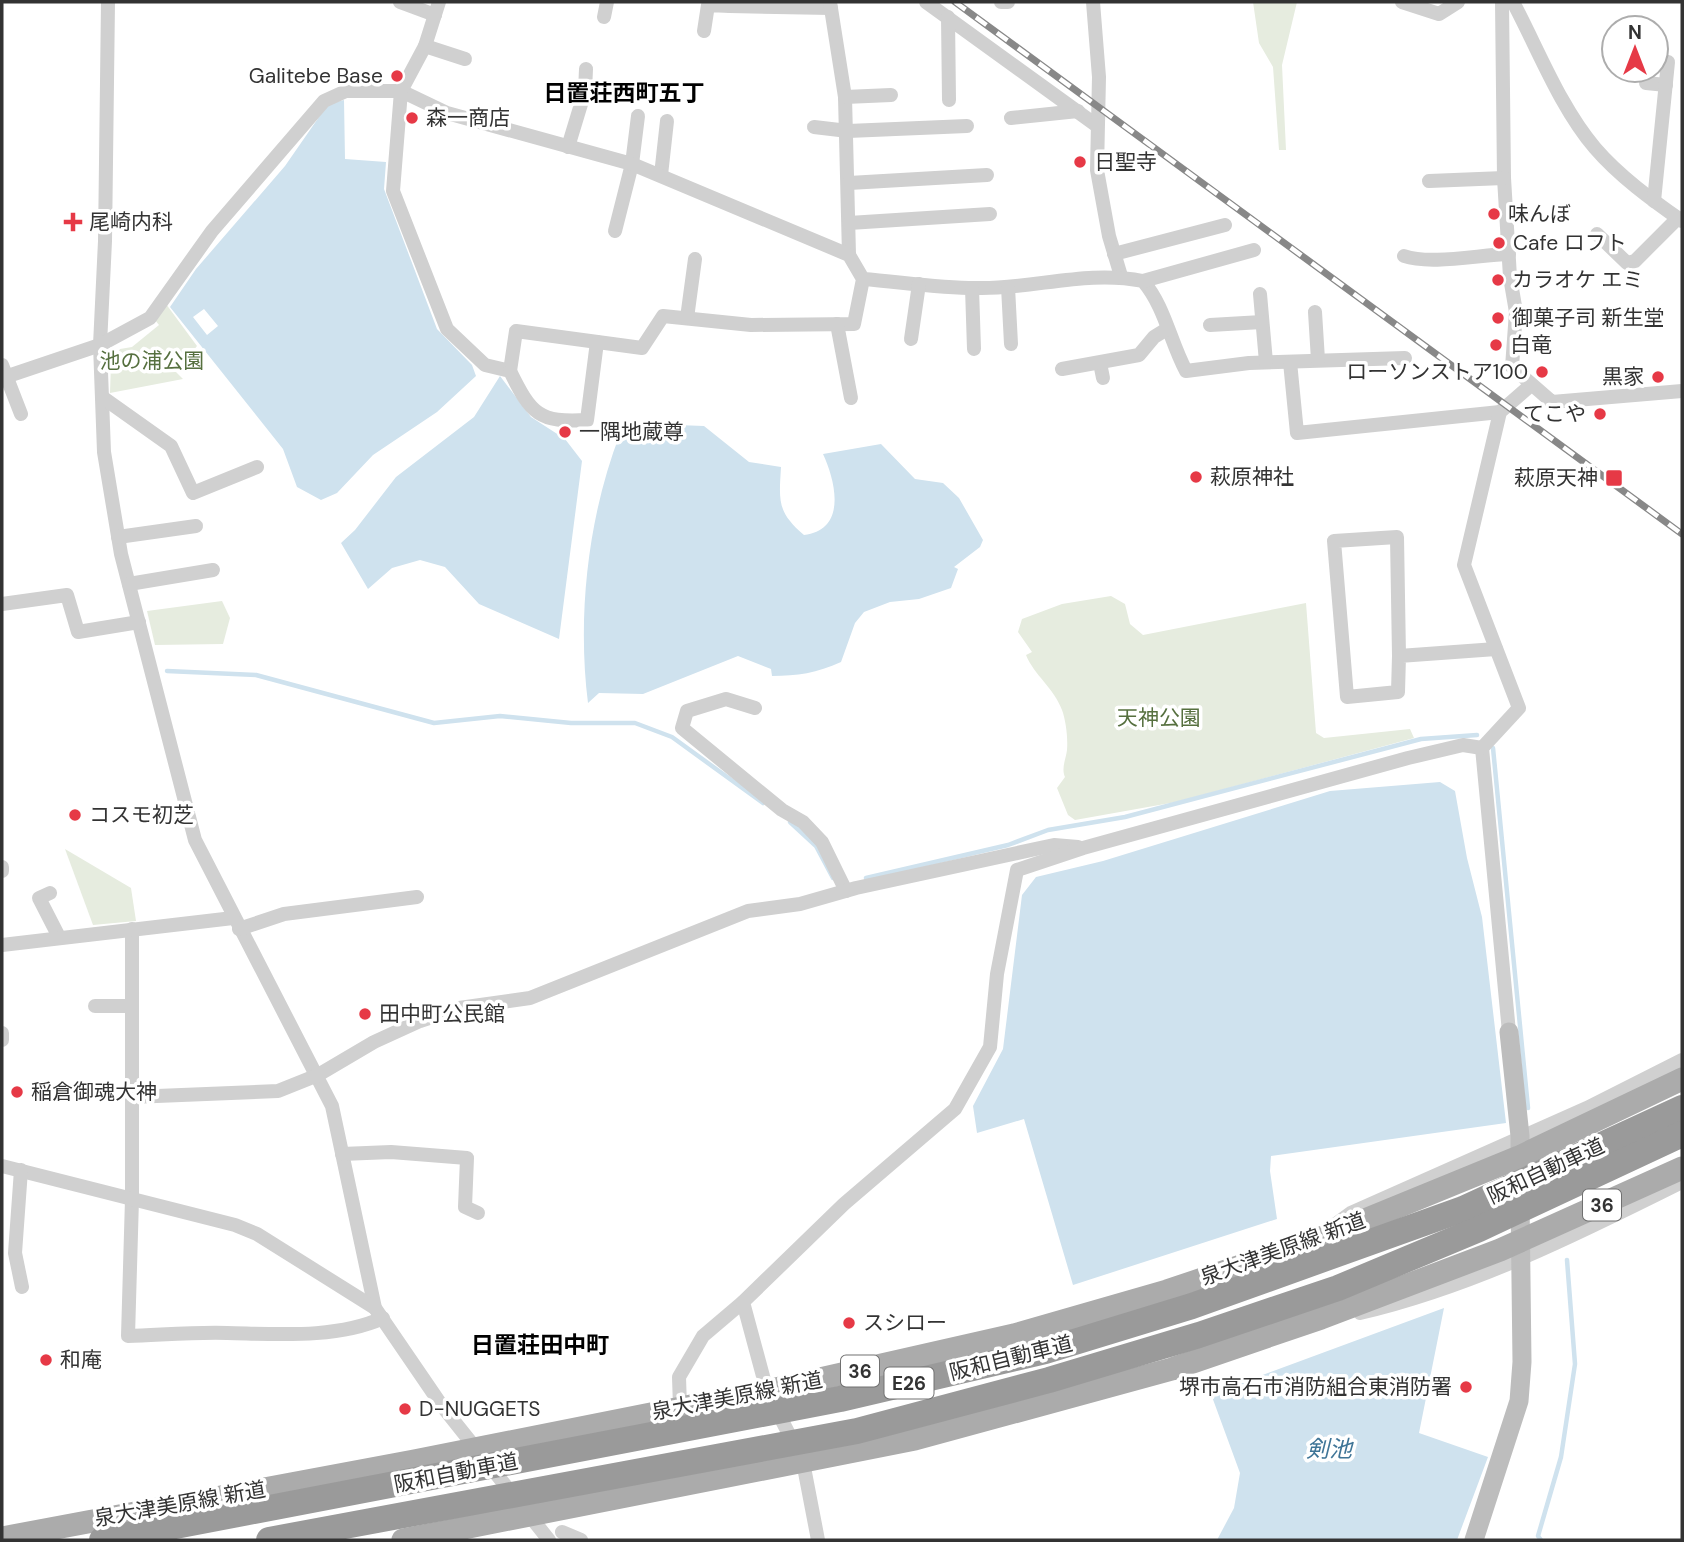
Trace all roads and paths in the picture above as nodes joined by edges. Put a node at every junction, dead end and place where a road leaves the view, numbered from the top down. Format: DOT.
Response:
graph roads {
  1 [pos="108,2"];
  2 [pos="400,2"];
  3 [pos="607,2"];
  4 [pos="926,2"];
  5 [pos="1001,2"];
  6 [pos="1008,2"];
  7 [pos="1093,2"];
  8 [pos="1402,2"];
  9 [pos="1458,2"];
  10 [pos="1503,2"];
  11 [pos="1513,2"];
  12 [pos="731,4"];
  13 [pos="831,5"];
  14 [pos="437,8"];
  15 [pos="604,17"];
  16 [pos="948,17"];
  17 [pos="704,31"];
  18 [pos="425,46"];
  19 [pos="465,59"];
  20 [pos="586,69"];
  21 [pos="1656,84"];
  22 [pos="1666,85"];
  23 [pos="401,92"];
  24 [pos="891,95"];
  25 [pos="845,97"];
  26 [pos="949,100"];
  27 [pos="1078,111"];
  28 [pos="638,116"];
  29 [pos="1011,118"];
  30 [pos="667,121"];
  31 [pos="1096,125"];
  32 [pos="967,126"];
  33 [pos="814,127"];
  34 [pos="848,131"];
  35 [pos="568,147"];
  36 [pos="632,164"];
  37 [pos="661,175"];
  38 [pos="987,175"];
  39 [pos="1504,178"];
  40 [pos="1429,181"];
  41 [pos="849,183"];
  42 [pos="1654,201"];
  43 [pos="990,214"];
  44 [pos="1680,219"];
  45 [pos="849,223"];
  46 [pos="1225,225"];
  47 [pos="615,231"];
  48 [pos="1597,234"];
  49 [pos="1254,250"];
  50 [pos="1114,254"];
  51 [pos="1509,254"];
  52 [pos="849,255"];
  53 [pos="1404,256"];
  54 [pos="695,259"];
  55 [pos="1121,276"];
  56 [pos="863,279"];
  57 [pos="1143,281"];
  58 [pos="919,284"];
  59 [pos="1007,287"];
  60 [pos="972,288"];
  61 [pos="1260,294"];
  62 [pos="1315,312"];
  63 [pos="687,318"];
  64 [pos="1262,321"];
  65 [pos="837,324"];
  66 [pos="1210,325"];
  67 [pos="1167,328"];
  68 [pos="911,339"];
  69 [pos="597,342"];
  70 [pos="1011,344"];
  71 [pos="100,345"];
  72 [pos="974,349"];
  73 [pos="1405,358"];
  74 [pos="1318,360"];
  75 [pos="1266,362"];
  76 [pos="1290,362"];
  77 [pos="1062,369"];
  78 [pos="510,371"];
  79 [pos="3,373"];
  80 [pos="1531,385"];
  81 [pos="1681,394"];
  82 [pos="102,397"];
  83 [pos="851,398"];
  84 [pos="1500,412"];
  85 [pos="21,414"];
  86 [pos="257,467"];
  87 [pos="196,526"];
  88 [pos="118,537"];
  89 [pos="213,570"];
  90 [pos="129,584"];
  91 [pos="2,604"];
  92 [pos="139,622"];
  93 [pos="1496,649"];
  94 [pos="1399,656"];
  95 [pos="755,708"];
  96 [pos="1482,748"];
  97 [pos="1083,848"];
  98 [pos="846,891"];
  99 [pos="50,893"];
  100 [pos="416,897"];
  101 [pos="236,923"];
  102 [pos="132,929"];
  103 [pos="59,937"];
  104 [pos="2,945"];
  105 [pos="95,1006"];
  106 [pos="132,1006"];
  107 [pos="1509,1032"];
  108 [pos="2,1033"];
  109 [pos="2,1040"];
  110 [pos="1682,1060"];
  111 [pos="317,1075"];
  112 [pos="1682,1079"];
  113 [pos="132,1097"];
  114 [pos="1682,1108"];
  115 [pos="1682,1134"];
  116 [pos="1519,1146"];
  117 [pos="342,1154"];
  118 [pos="2,1166"];
  119 [pos="21,1170"];
  120 [pos="1682,1180"];
  121 [pos="132,1199"];
  122 [pos="478,1213"];
  123 [pos="1521,1249"];
  124 [pos="22,1287"];
  125 [pos="743,1301"];
  126 [pos="379,1313"];
  127 [pos="767,1391"];
  128 [pos="680,1407"];
  129 [pos="475,1448"];
  130 [pos="803,1462"];
  131 [pos="531,1516"];
  132 [pos="2,1536"];
  133 [pos="556,1536"];
  134 [pos="1476,1539"];
  135 [pos="102,1540"];
  136 [pos="269,1540"];
  137 [pos="403,1540"];
  138 [pos="581,1540"];
  139 [pos="818,1540"];
  1 -- 71 [label="street"];
  2 -- 14 [label="street"];
  3 -- 15 [label="street"];
  4 -- 16 [label="street"];
  5 -- 6 [label="street"];
  7 -- 31 [label="street"];
  8 -- 9 [label="street"];
  10 -- 39 [label="street"];
  11 -- 42 [label="street"];
  12 -- 13 [label="street"];
  12 -- 17 [label="street"];
  13 -- 25 [label="street"];
  14 -- 18 [label="street"];
  16 -- 26 [label="street"];
  16 -- 27 [label="street"];
  18 -- 19 [label="street"];
  18 -- 23 [label="street"];
  20 -- 35 [label="street"];
  21 -- 22 [label="street"];
  22 -- 42 [label="street"];
  23 -- 35 [label="street"];
  23 -- 71 [label="street"];
  23 -- 78 [label="street"];
  24 -- 25 [label="street"];
  25 -- 34 [label="street"];
  27 -- 29 [label="street"];
  27 -- 31 [label="street"];
  28 -- 36 [label="street"];
  30 -- 37 [label="street"];
  31 -- 50 [label="street"];
  32 -- 34 [label="street"];
  33 -- 34 [label="street"];
  34 -- 41 [label="street"];
  35 -- 36 [label="street"];
  36 -- 37 [label="street"];
  36 -- 47 [label="street"];
  37 -- 52 [label="street"];
  38 -- 41 [label="street"];
  39 -- 40 [label="street"];
  39 -- 51 [label="street"];
  41 -- 45 [label="street"];
  42 -- 44 [label="street"];
  43 -- 45 [label="street"];
  44 -- 48 [label="street"];
  45 -- 52 [label="street"];
  46 -- 50 [label="street"];
  49 -- 57 [label="street"];
  50 -- 55 [label="street"];
  51 -- 53 [label="street"];
  51 -- 80 [label="street"];
  52 -- 56 [label="street"];
  54 -- 63 [label="street"];
  55 -- 57 [label="street"];
  55 -- 59 [label="street"];
  56 -- 58 [label="street"];
  56 -- 65 [label="street"];
  57 -- 67 [label="street"];
  58 -- 60 [label="street"];
  58 -- 68 [label="street"];
  59 -- 60 [label="street"];
  59 -- 70 [label="street"];
  60 -- 72 [label="street"];
  61 -- 64 [label="street"];
  62 -- 74 [label="street"];
  63 -- 65 [label="street"];
  63 -- 69 [label="street"];
  64 -- 66 [label="street"];
  64 -- 75 [label="street"];
  65 -- 83 [label="street"];
  67 -- 75 [label="street"];
  67 -- 77 [label="street"];
  69 -- 78 [label="street"];
  69 -- 78 [label="street"];
  71 -- 79 [label="street"];
  71 -- 82 [label="street"];
  73 -- 74 [label="street"];
  74 -- 76 [label="street"];
  75 -- 76 [label="street"];
  76 -- 84 [label="street"];
  79 -- 85 [label="street"];
  80 -- 81 [label="street"];
  80 -- 84 [label="street"];
  82 -- 86 [label="street"];
  82 -- 88 [label="street"];
  84 -- 93 [label="street"];
  87 -- 88 [label="street"];
  88 -- 90 [label="street"];
  89 -- 90 [label="street"];
  90 -- 92 [label="street"];
  91 -- 92 [label="street"];
  92 -- 101 [label="street"];
  93 -- 94 [label="street"];
  93 -- 96 [label="street"];
  94 -- 94 [label="street"];
  95 -- 98 [label="street"];
  96 -- 97 [label="street"];
  96 -- 107 [label="street"];
  97 -- 98 [label="street"];
  97 -- 125 [label="street"];
  98 -- 111 [label="street"];
  99 -- 103 [label="street"];
  100 -- 101 [label="street"];
  101 -- 102 [label="street"];
  101 -- 111 [label="street"];
  102 -- 103 [label="street"];
  102 -- 106 [label="street"];
  103 -- 104 [label="street"];
  105 -- 106 [label="street"];
  106 -- 113 [label="street"];
  107 -- 116 [label="street"];
  108 -- 109 [label="street"];
  110 -- 116 [label="street"];
  111 -- 113 [label="street"];
  111 -- 117 [label="street"];
  112 -- 116 [label="main road, 泉大津美原線 新道 / 36"];
  113 -- 121 [label="street"];
  114 -- 135 [label="highway, 阪和自動車道 / E26"];
  115 -- 136 [label="highway, 阪和自動車道 / E26"];
  116 -- 123 [label="street"];
  116 -- 127 [label="main road, 泉大津美原線 新道 / 36"];
  117 -- 122 [label="street"];
  117 -- 126 [label="street"];
  118 -- 119 [label="street"];
  119 -- 121 [label="street"];
  119 -- 124 [label="street"];
  120 -- 123 [label="main road, 36"];
  121 -- 126 [label="street"];
  121 -- 126 [label="street"];
  123 -- 130 [label="main road, 36"];
  123 -- 134 [label="street"];
  125 -- 127 [label="street"];
  125 -- 128 [label="street"];
  126 -- 129 [label="street"];
  127 -- 128 [label="main road, 泉大津美原線 新道 / 36"];
  127 -- 130 [label="street"];
  128 -- 129 [label="main road, 泉大津美原線 新道 / 36"];
  129 -- 131 [label="street"];
  129 -- 132 [label="main road, 泉大津美原線 新道 / 36"];
  130 -- 131 [label="main road, 36"];
  130 -- 139 [label="street"];
  131 -- 133 [label="street"];
  131 -- 137 [label="main road, 36"];
  133 -- 138 [label="street"];
}
